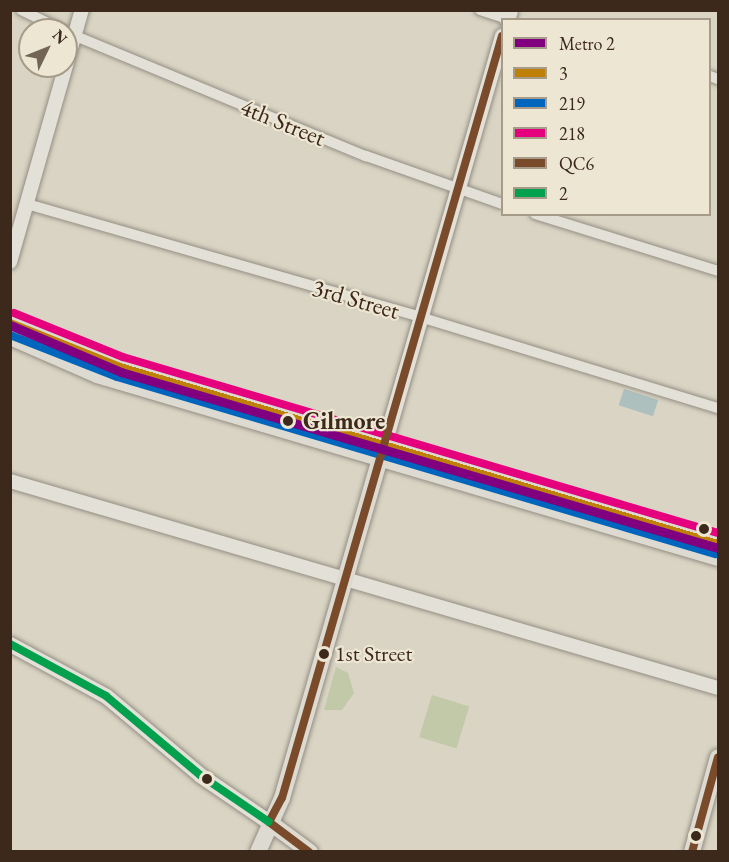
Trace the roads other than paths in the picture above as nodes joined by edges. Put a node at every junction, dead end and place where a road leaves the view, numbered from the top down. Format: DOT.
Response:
graph roads {
  1 [pos="21,10"];
  2 [pos="480,10"];
  3 [pos="509,17"];
  4 [pos="37,18"];
  5 [pos="78,37"];
  6 [pos="501,40"];
  7 [pos="57,78"];
  8 [pos="459,191"];
  9 [pos="27,204"];
  10 [pos="501,204"];
  11 [pos="541,216"];
  12 [pos="10,262"];
  13 [pos="718,271"];
  14 [pos="420,316"];
  15 [pos="10,323"];
  16 [pos="10,337"];
  17 [pos="718,408"];
  18 [pos="382,451"];
  19 [pos="10,481"];
  20 [pos="718,544"];
  21 [pos="718,558"];
  22 [pos="345,578"];
  23 [pos="10,644"];
  24 [pos="718,688"];
  25 [pos="718,757"];
  26 [pos="269,822"];
  27 [pos="258,852"];
  28 [pos="310,852"];
  29 [pos="692,852"];
  1 -- 4 [label="street, 4th Street"];
  2 -- 3 [label="street"];
  5 -- 8 [label="street, 4th Street"];
  6 -- 8 [label="main road"];
  7 -- 9 [label="street"];
  8 -- 10 [label="street, 4th Street"];
  8 -- 14 [label="main road"];
  9 -- 12 [label="street"];
  9 -- 14 [label="street, 3rd Street"];
  11 -- 13 [label="street"];
  14 -- 17 [label="street, 3rd Street"];
  14 -- 18 [label="main road"];
  15 -- 18 [label="main road"];
  16 -- 18 [label="main road"];
  18 -- 20 [label="main road"];
  18 -- 21 [label="main road"];
  18 -- 22 [label="main road"];
  19 -- 22 [label="street"];
  22 -- 24 [label="street"];
  22 -- 26 [label="main road"];
  23 -- 26 [label="main road"];
  25 -- 29 [label="main road"];
  26 -- 27 [label="main road"];
  26 -- 28 [label="main road"];
}
